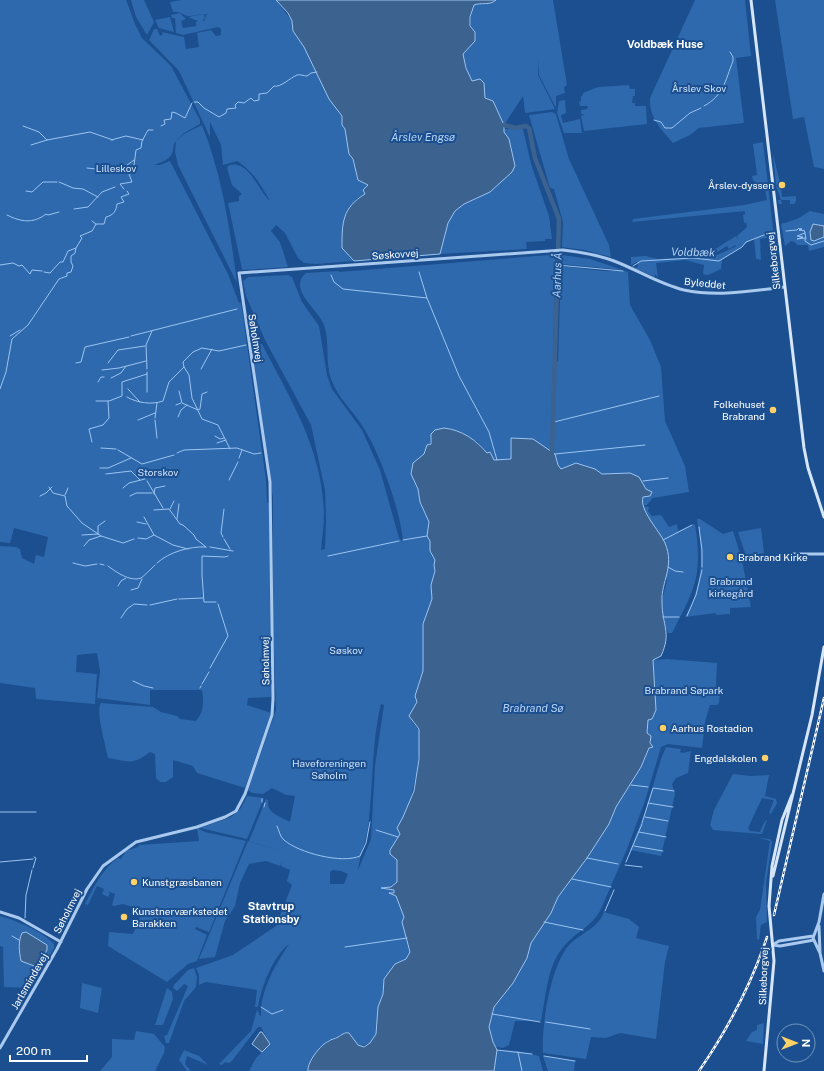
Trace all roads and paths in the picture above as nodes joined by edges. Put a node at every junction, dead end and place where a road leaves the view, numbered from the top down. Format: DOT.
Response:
graph roads {
  1 [pos="751,0"];
  2 [pos="628,267"];
  3 [pos="239,273"];
  4 [pos="784,287"];
  5 [pos="824,517"];
  6 [pos="790,554"];
  7 [pos="824,554"];
  8 [pos="824,647"];
  9 [pos="824,894"];
  10 [pos="0,912"];
  11 [pos="816,935"];
  12 [pos="820,940"];
  13 [pos="815,941"];
  14 [pos="61,942"];
  15 [pos="773,945"];
  16 [pos="820,953"];
  17 [pos="824,971"];
  18 [pos="0,1048"];
  19 [pos="764,1071"];
  1 -- 4 [label="main road, Silkeborgvej"];
  2 -- 3 [label="street, Søskovvej"];
  2 -- 4 [label="street, Byleddet"];
  3 -- 14 [label="street, Søholmvej"];
  4 -- 5 [label="main road, Silkeborgvej"];
  6 -- 7 [label="street"];
  8 -- 15 [label="main road, Silkeborgvej"];
  9 -- 11 [label="street"];
  10 -- 14 [label="street"];
  11 -- 12 [label="street"];
  11 -- 13 [label="street"];
  11 -- 15 [label="street"];
  12 -- 13 [label="street"];
  12 -- 16 [label="street"];
  13 -- 15 [label="street"];
  13 -- 16 [label="street"];
  14 -- 18 [label="street, Jarlsmindevej"];
  15 -- 19 [label="main road, Silkeborgvej"];
  16 -- 17 [label="street"];
}
